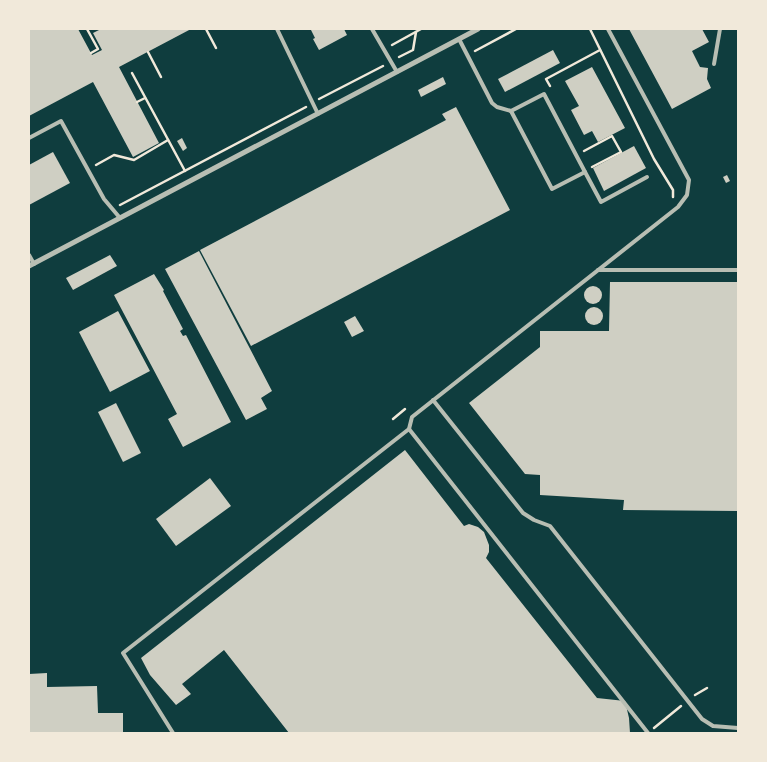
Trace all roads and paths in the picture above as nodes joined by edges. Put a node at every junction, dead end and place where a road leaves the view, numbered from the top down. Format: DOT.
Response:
graph roads {
  1 [pos="87,29"];
  2 [pos="206,29"];
  3 [pos="277,29"];
  4 [pos="372,29"];
  5 [pos="421,29"];
  6 [pos="478,29"];
  7 [pos="516,29"];
  8 [pos="590,29"];
  9 [pos="608,29"];
  10 [pos="720,29"];
  11 [pos="416,32"];
  12 [pos="459,39"];
  13 [pos="216,48"];
  14 [pos="384,49"];
  15 [pos="601,50"];
  16 [pos="148,52"];
  17 [pos="91,53"];
  18 [pos="468,55"];
  19 [pos="391,61"];
  20 [pos="714,64"];
  21 [pos="397,72"];
  22 [pos="132,73"];
  23 [pos="161,77"];
  24 [pos="550,87"];
  25 [pos="145,98"];
  26 [pos="137,102"];
  27 [pos="312,103"];
  28 [pos="511,111"];
  29 [pos="318,114"];
  30 [pos="29,138"];
  31 [pos="168,140"];
  32 [pos="580,143"];
  33 [pos="591,168"];
  34 [pos="88,169"];
  35 [pos="185,171"];
  36 [pos="585,172"];
  37 [pos="647,177"];
  38 [pos="673,198"];
  39 [pos="113,209"];
  40 [pos="120,218"];
  41 [pos="29,255"];
  42 [pos="31,265"];
  43 [pos="597,270"];
  44 [pos="738,270"];
  45 [pos="433,400"];
  46 [pos="408,407"];
  47 [pos="393,419"];
  48 [pos="409,429"];
  49 [pos="707,688"];
  50 [pos="688,702"];
  51 [pos="713,726"];
  52 [pos="738,728"];
  53 [pos="714,732"];
  54 [pos="173,733"];
  55 [pos="648,733"];
  1 -- 17 [label="path"];
  2 -- 13 [label="path"];
  3 -- 27 [label="lane"];
  4 -- 14 [label="lane"];
  5 -- 11 [label="path"];
  6 -- 12 [label="street"];
  7 -- 18 [label="path"];
  8 -- 15 [label="path"];
  9 -- 43 [label="lane"];
  10 -- 20 [label="lane"];
  11 -- 14 [label="path"];
  11 -- 19 [label="path"];
  12 -- 18 [label="lane"];
  12 -- 21 [label="street"];
  14 -- 19 [label="lane"];
  15 -- 24 [label="path"];
  15 -- 38 [label="path"];
  16 -- 23 [label="path"];
  18 -- 28 [label="lane"];
  19 -- 21 [label="lane"];
  19 -- 27 [label="path"];
  21 -- 29 [label="street"];
  22 -- 25 [label="path"];
  25 -- 26 [label="path"];
  25 -- 31 [label="path"];
  27 -- 29 [label="lane"];
  27 -- 35 [label="path"];
  28 -- 36 [label="lane"];
  28 -- 36 [label="lane"];
  29 -- 40 [label="street"];
  30 -- 34 [label="lane"];
  31 -- 34 [label="path"];
  31 -- 35 [label="path"];
  32 -- 33 [label="path"];
  34 -- 39 [label="lane"];
  35 -- 39 [label="path"];
  36 -- 37 [label="lane"];
  39 -- 40 [label="lane"];
  40 -- 42 [label="street"];
  41 -- 42 [label="lane"];
  43 -- 44 [label="lane"];
  43 -- 45 [label="lane"];
  45 -- 48 [label="lane"];
  45 -- 50 [label="lane"];
  46 -- 47 [label="path"];
  48 -- 54 [label="lane"];
  48 -- 55 [label="lane"];
  49 -- 50 [label="path"];
  50 -- 51 [label="lane"];
  50 -- 55 [label="path"];
  51 -- 52 [label="lane"];
  51 -- 53 [label="lane"];
}
